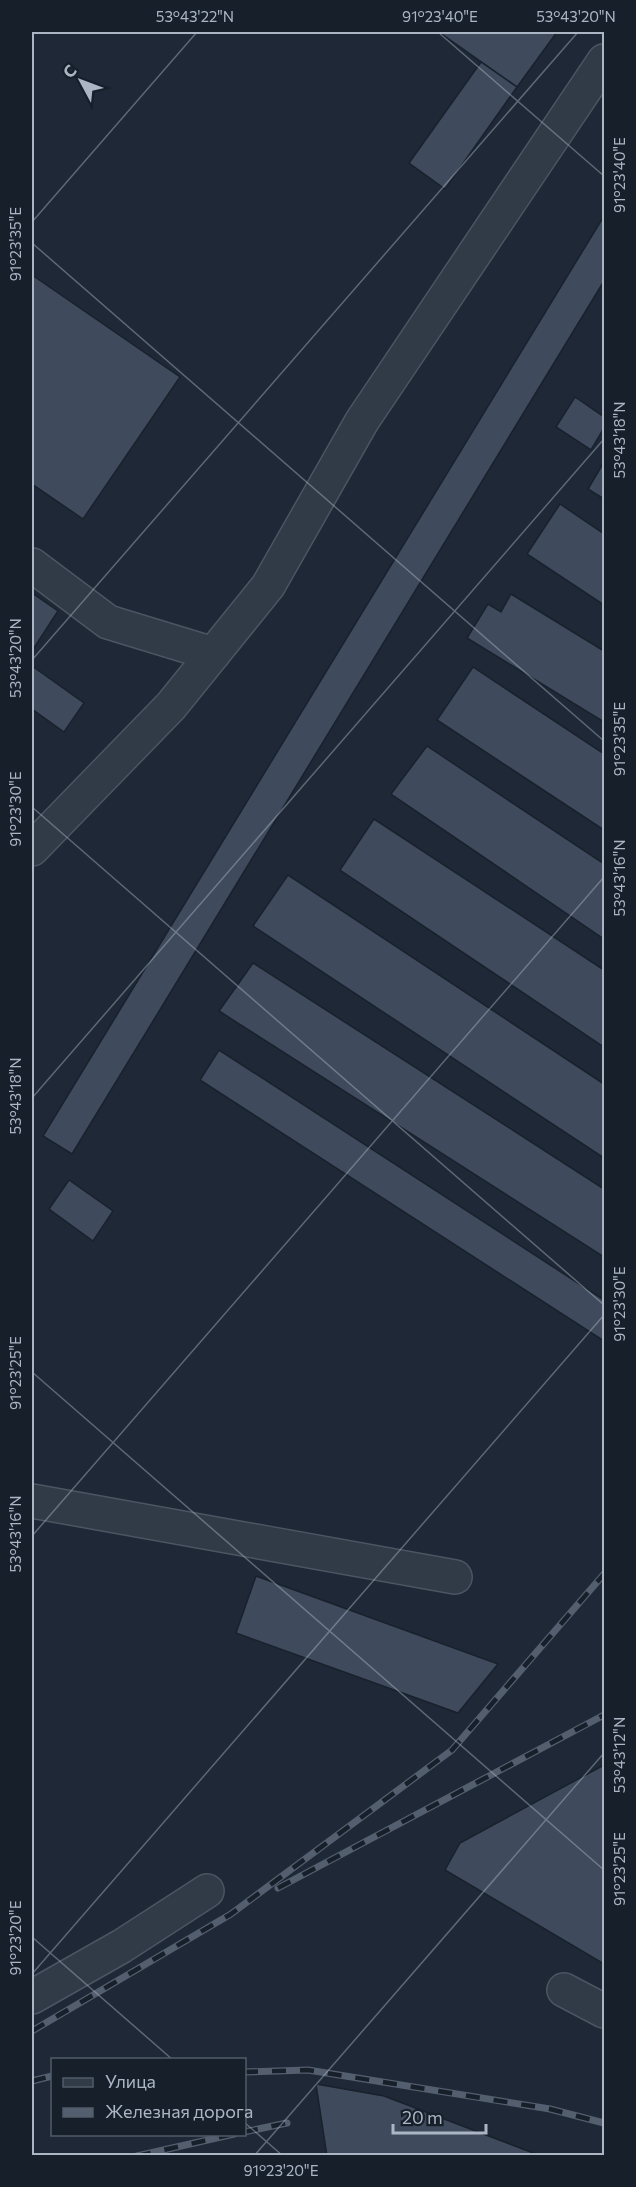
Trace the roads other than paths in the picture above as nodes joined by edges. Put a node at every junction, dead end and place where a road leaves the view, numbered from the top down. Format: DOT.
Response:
graph roads {
  1 [pos="604,61"];
  2 [pos="32,565"];
  3 [pos="213,654"];
  4 [pos="32,849"];
  5 [pos="32,1502"];
  6 [pos="455,1577"];
  7 [pos="207,1891"];
  8 [pos="564,1990"];
  9 [pos="32,1997"];
  10 [pos="604,2011"];
  1 -- 3 [label="lane"];
  2 -- 3 [label="lane"];
  3 -- 4 [label="lane"];
  5 -- 6 [label="lane"];
  7 -- 9 [label="lane"];
  8 -- 10 [label="lane"];
}
